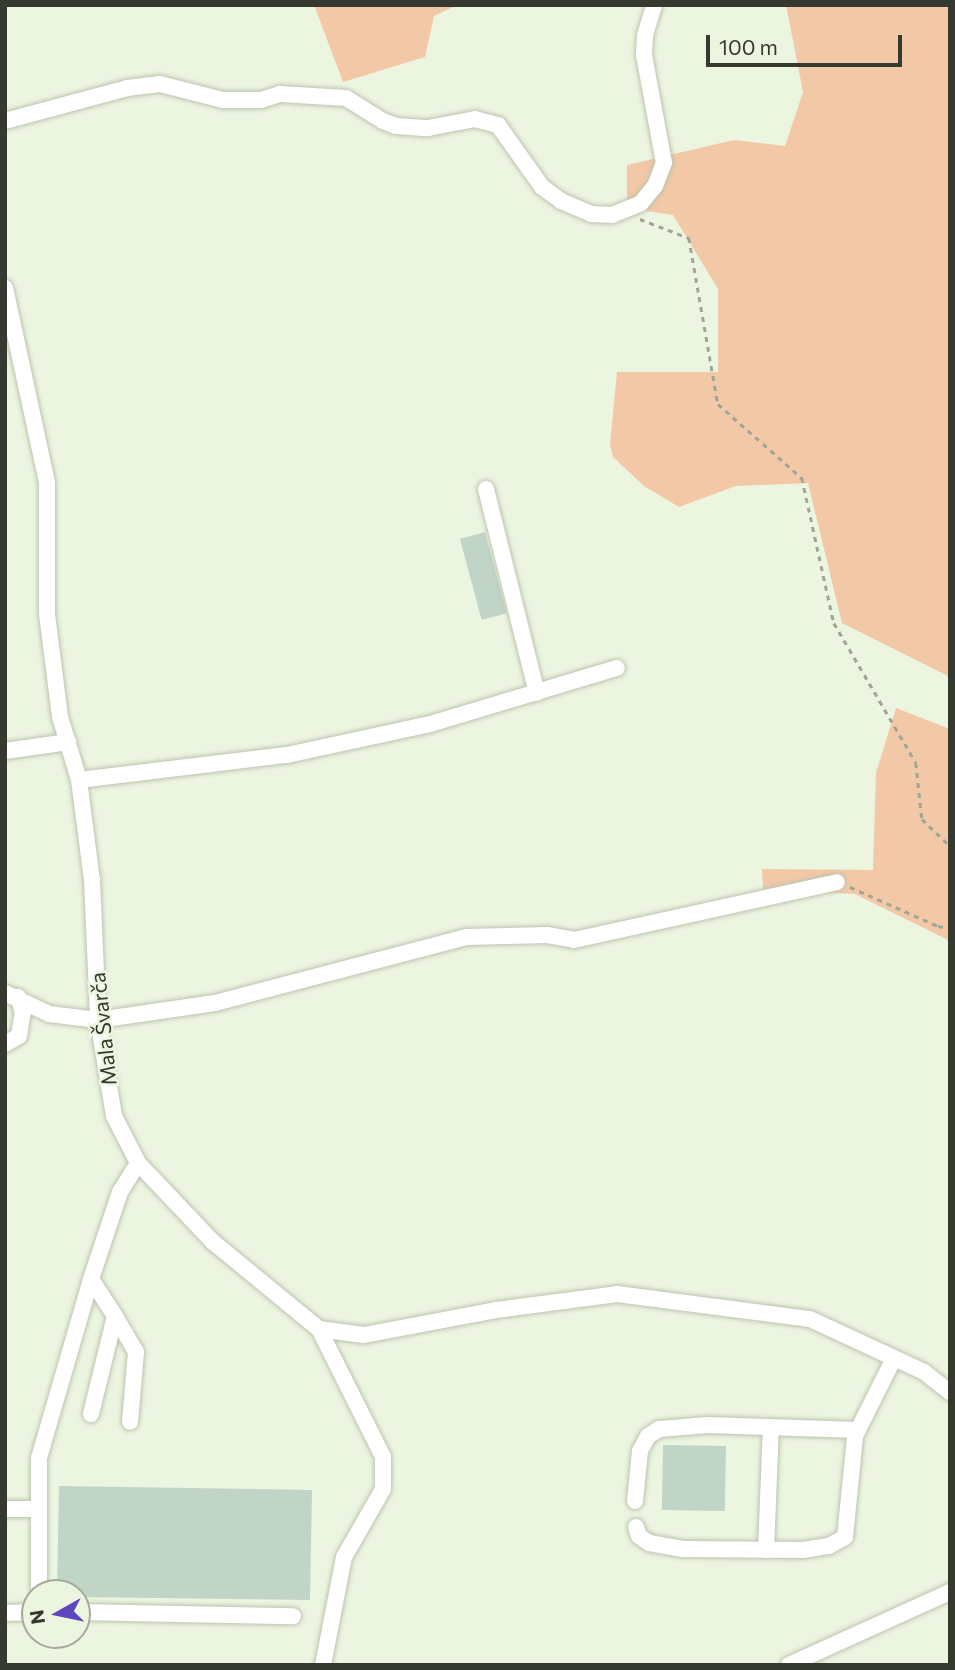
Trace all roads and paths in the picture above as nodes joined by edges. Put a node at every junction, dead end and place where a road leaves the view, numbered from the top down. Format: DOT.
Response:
graph roads {
  1 [pos="654,5"];
  2 [pos="5,121"];
  3 [pos="622,212"];
  4 [pos="5,288"];
  5 [pos="486,489"];
  6 [pos="617,668"];
  7 [pos="537,693"];
  8 [pos="68,741"];
  9 [pos="5,751"];
  10 [pos="79,780"];
  11 [pos="950,846"];
  12 [pos="838,882"];
  13 [pos="950,928"];
  14 [pos="12,995"];
  15 [pos="98,1020"];
  16 [pos="5,1044"];
  17 [pos="138,1163"];
  18 [pos="91,1279"];
  19 [pos="115,1316"];
  20 [pos="319,1329"];
  21 [pos="894,1358"];
  22 [pos="950,1392"];
  23 [pos="91,1413"];
  24 [pos="130,1422"];
  25 [pos="771,1427"];
  26 [pos="858,1430"];
  27 [pos="635,1501"];
  28 [pos="37,1508"];
  29 [pos="5,1509"];
  30 [pos="636,1527"];
  31 [pos="766,1550"];
  32 [pos="39,1579"];
  33 [pos="949,1591"];
  34 [pos="91,1612"];
  35 [pos="293,1616"];
  36 [pos="323,1665"];
  37 [pos="789,1665"];
  1 -- 3 [label="street"];
  2 -- 3 [label="street"];
  3 -- 11 [label="path"];
  4 -- 8 [label="street, Mala Švarča"];
  5 -- 7 [label="street"];
  6 -- 7 [label="street"];
  7 -- 10 [label="street"];
  8 -- 9 [label="street"];
  8 -- 10 [label="street, Mala Švarča"];
  10 -- 15 [label="street, Mala Švarča"];
  12 -- 13 [label="path"];
  12 -- 15 [label="street"];
  14 -- 15 [label="street"];
  14 -- 16 [label="street"];
  15 -- 17 [label="street, Mala Švarča"];
  17 -- 18 [label="street"];
  17 -- 20 [label="street, Mala Švarča"];
  18 -- 19 [label="street"];
  18 -- 28 [label="street"];
  19 -- 23 [label="street"];
  19 -- 24 [label="street"];
  20 -- 21 [label="street"];
  20 -- 36 [label="street, Mala Švarča"];
  21 -- 22 [label="street"];
  21 -- 26 [label="street"];
  25 -- 26 [label="street"];
  25 -- 27 [label="street"];
  25 -- 31 [label="street"];
  26 -- 31 [label="street"];
  28 -- 29 [label="street"];
  28 -- 32 [label="street"];
  30 -- 31 [label="street"];
  33 -- 37 [label="street"];
  34 -- 35 [label="street"];
}
